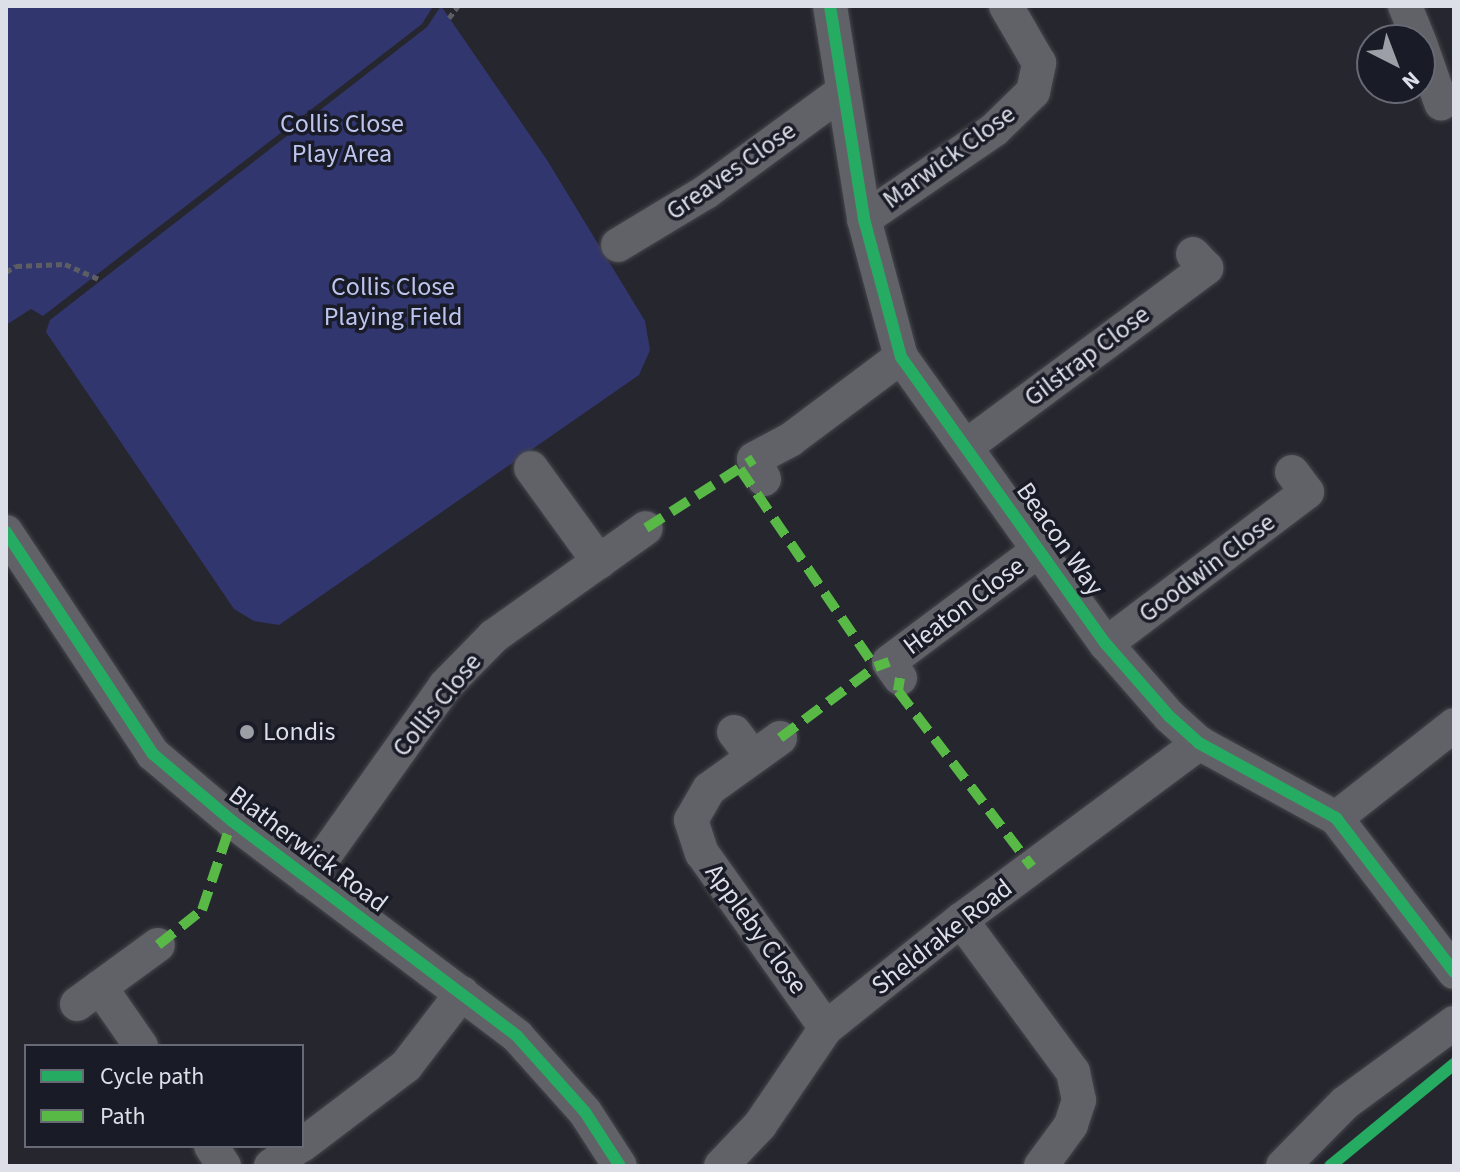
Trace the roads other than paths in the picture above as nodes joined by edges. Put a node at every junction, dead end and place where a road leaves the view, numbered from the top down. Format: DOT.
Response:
graph roads {
  1 [pos="830,6"];
  2 [pos="1006,6"];
  3 [pos="1436,83"];
  4 [pos="841,93"];
  5 [pos="1444,102"];
  6 [pos="864,219"];
  7 [pos="618,245"];
  8 [pos="1206,268"];
  9 [pos="901,357"];
  10 [pos="968,445"];
  11 [pos="754,459"];
  12 [pos="531,468"];
  13 [pos="1307,492"];
  14 [pos="646,528"];
  15 [pos="6,532"];
  16 [pos="1040,549"];
  17 [pos="599,562"];
  18 [pos="1106,644"];
  19 [pos="889,662"];
  20 [pos="1454,725"];
  21 [pos="756,742"];
  22 [pos="1199,743"];
  23 [pos="1336,818"];
  24 [pos="308,879"];
  25 [pos="961,920"];
  26 [pos="158,945"];
  27 [pos="1454,972"];
  28 [pos="462,993"];
  29 [pos="1454,1023"];
  30 [pos="826,1028"];
  31 [pos="139,1044"];
  32 [pos="304,1143"];
  33 [pos="212,1148"];
  34 [pos="297,1148"];
  35 [pos="224,1166"];
  36 [pos="271,1166"];
  37 [pos="620,1166"];
  38 [pos="721,1166"];
  39 [pos="1041,1166"];
  40 [pos="1283,1166"];
  1 -- 4 [label="street, Beacon Way"];
  2 -- 6 [label="street, Marwick Close"];
  3 -- 5 [label="street"];
  4 -- 6 [label="street, Beacon Way"];
  4 -- 7 [label="street, Greaves Close"];
  6 -- 9 [label="street, Beacon Way"];
  8 -- 10 [label="street, Gilstrap Close"];
  9 -- 10 [label="street, Beacon Way"];
  9 -- 11 [label="street"];
  10 -- 16 [label="street, Beacon Way"];
  12 -- 17 [label="street"];
  13 -- 18 [label="street, Goodwin Close"];
  14 -- 17 [label="street, Collis Close"];
  15 -- 24 [label="street, Blatherwick Road"];
  16 -- 18 [label="street, Beacon Way"];
  16 -- 19 [label="street, Heaton Close"];
  17 -- 24 [label="street, Collis Close"];
  18 -- 22 [label="street, Beacon Way"];
  20 -- 23 [label="street"];
  21 -- 30 [label="street, Appleby Close"];
  22 -- 23 [label="street, Beacon Way"];
  22 -- 25 [label="street, Sheldrake Road"];
  23 -- 27 [label="street, Beacon Way"];
  24 -- 28 [label="street, Blatherwick Road"];
  25 -- 30 [label="street, Sheldrake Road"];
  25 -- 39 [label="street"];
  26 -- 31 [label="street"];
  28 -- 32 [label="street"];
  28 -- 37 [label="street, Blatherwick Road"];
  29 -- 40 [label="street"];
  30 -- 38 [label="street, Sheldrake Road"];
  33 -- 35 [label="street"];
  34 -- 36 [label="street"];
}
